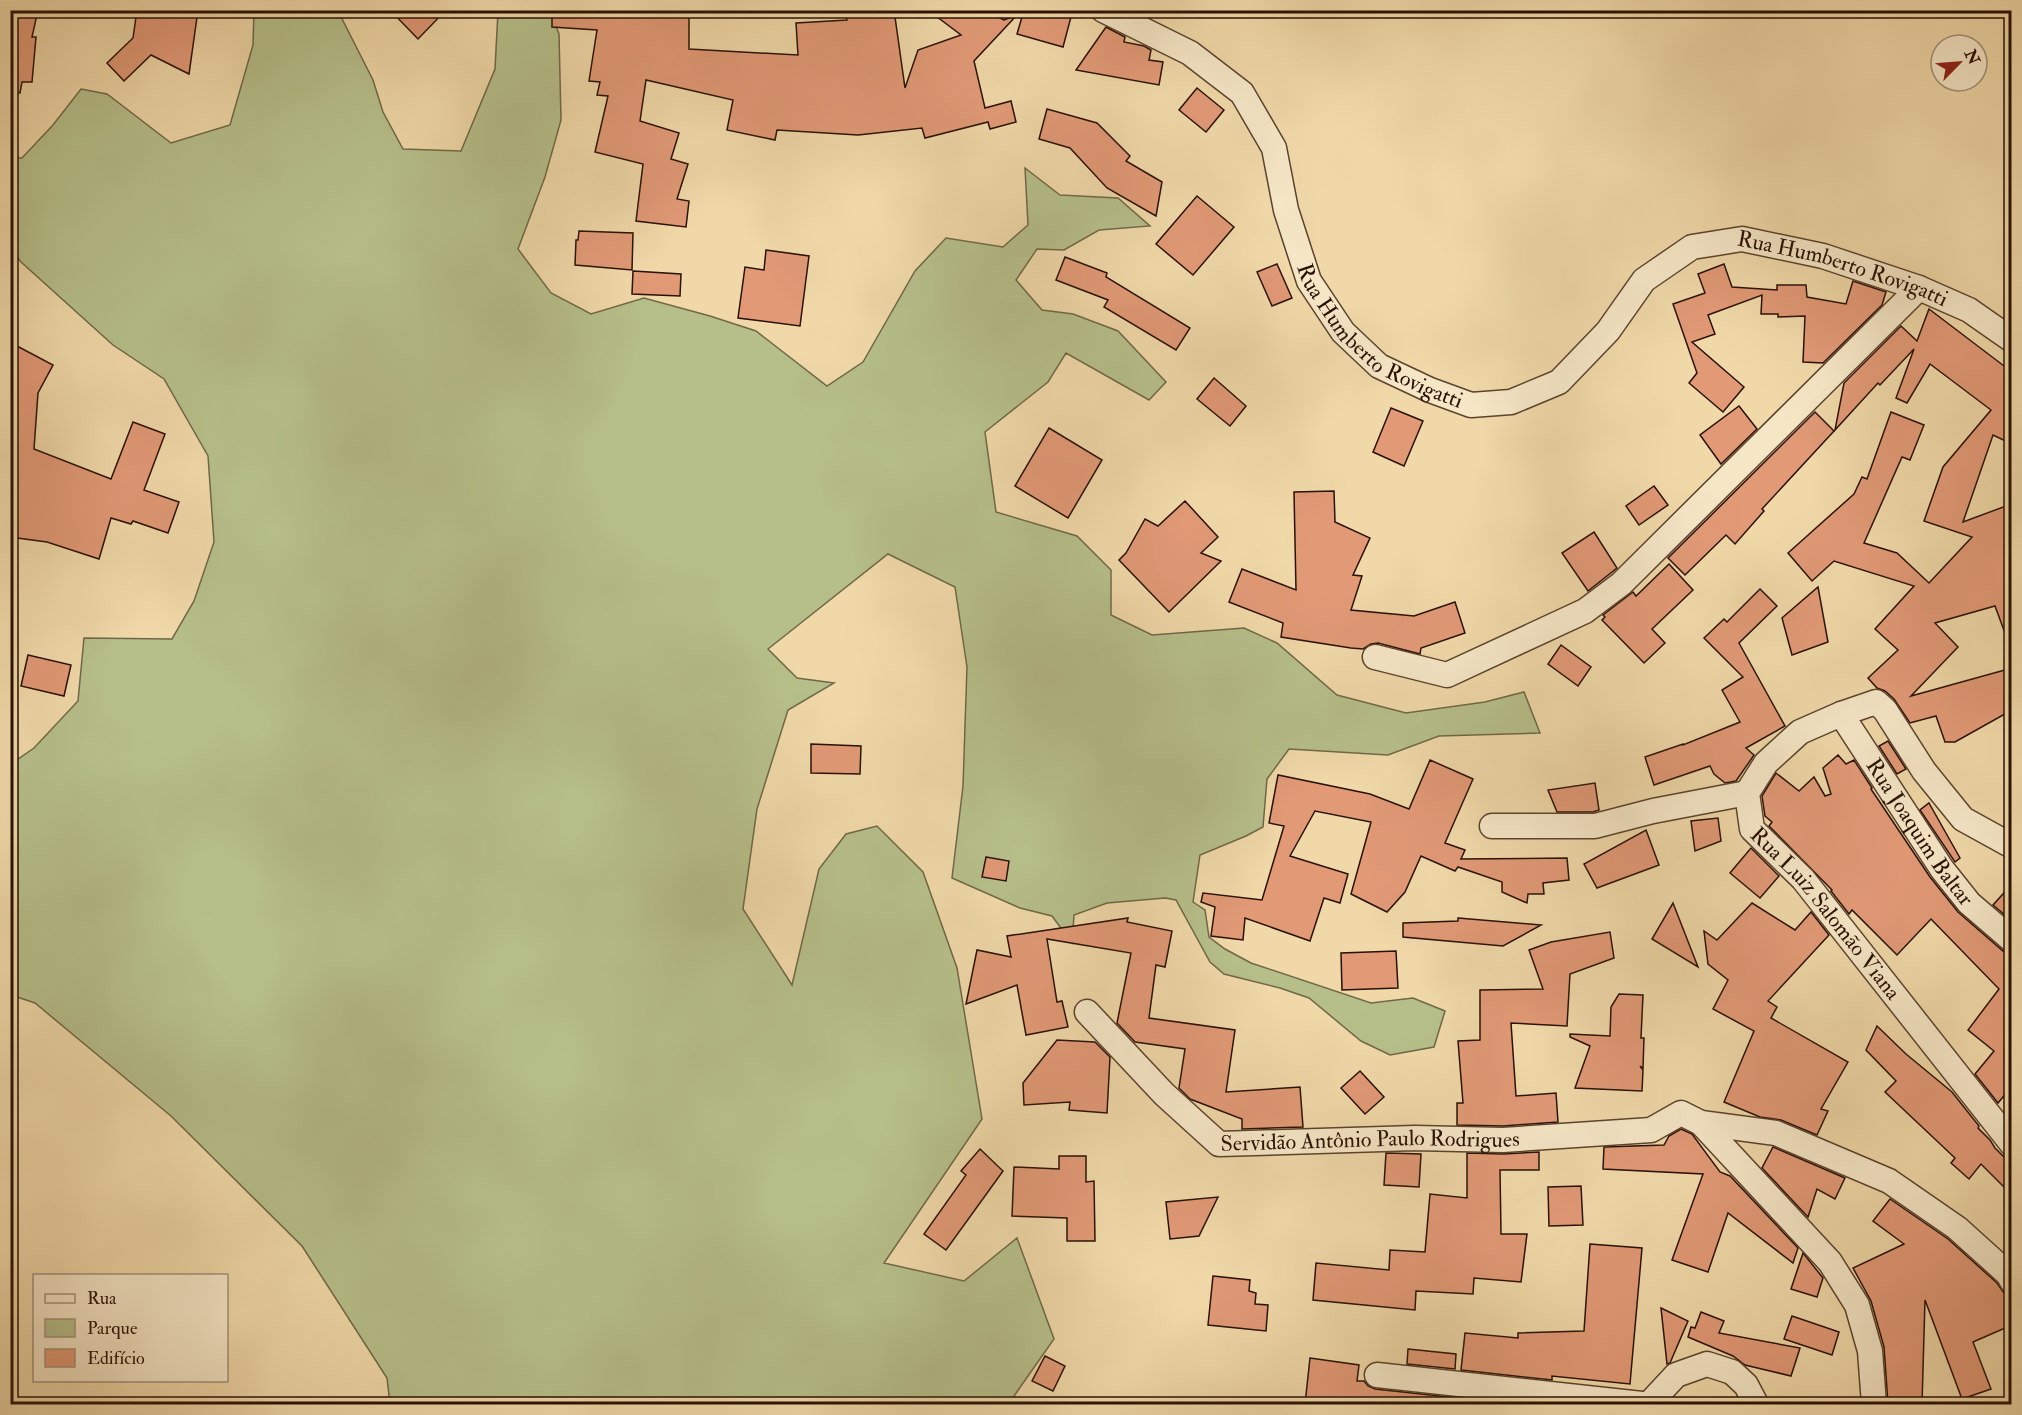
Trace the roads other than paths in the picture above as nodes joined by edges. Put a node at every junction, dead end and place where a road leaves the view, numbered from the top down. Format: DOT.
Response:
graph roads {
  1 [pos="1103,10"];
  2 [pos="1919,288"];
  3 [pos="2012,340"];
  4 [pos="1375,657"];
  5 [pos="1841,714"];
  6 [pos="1748,793"];
  7 [pos="1492,826"];
  8 [pos="2012,846"];
  9 [pos="2012,940"];
  10 [pos="1087,1012"];
  11 [pos="1701,1124"];
  12 [pos="2012,1144"];
  13 [pos="2012,1281"];
  14 [pos="1377,1375"];
  15 [pos="1642,1404"];
  16 [pos="1649,1404"];
  17 [pos="1756,1404"];
  18 [pos="1874,1404"];
  1 -- 2 [label="street, Rua Humberto Rovigatti"];
  2 -- 3 [label="street, Rua Humberto Rovigatti"];
  2 -- 4 [label="street"];
  5 -- 6 [label="street"];
  5 -- 8 [label="street"];
  5 -- 9 [label="street, Rua Joaquim Baltar"];
  6 -- 7 [label="street"];
  6 -- 12 [label="street, Rua Luiz Salomão Viana"];
  10 -- 11 [label="street, Servidão Antônio Paulo Rodrigues"];
  11 -- 13 [label="street"];
  11 -- 18 [label="street"];
  14 -- 15 [label="street"];
  16 -- 17 [label="street"];
}
